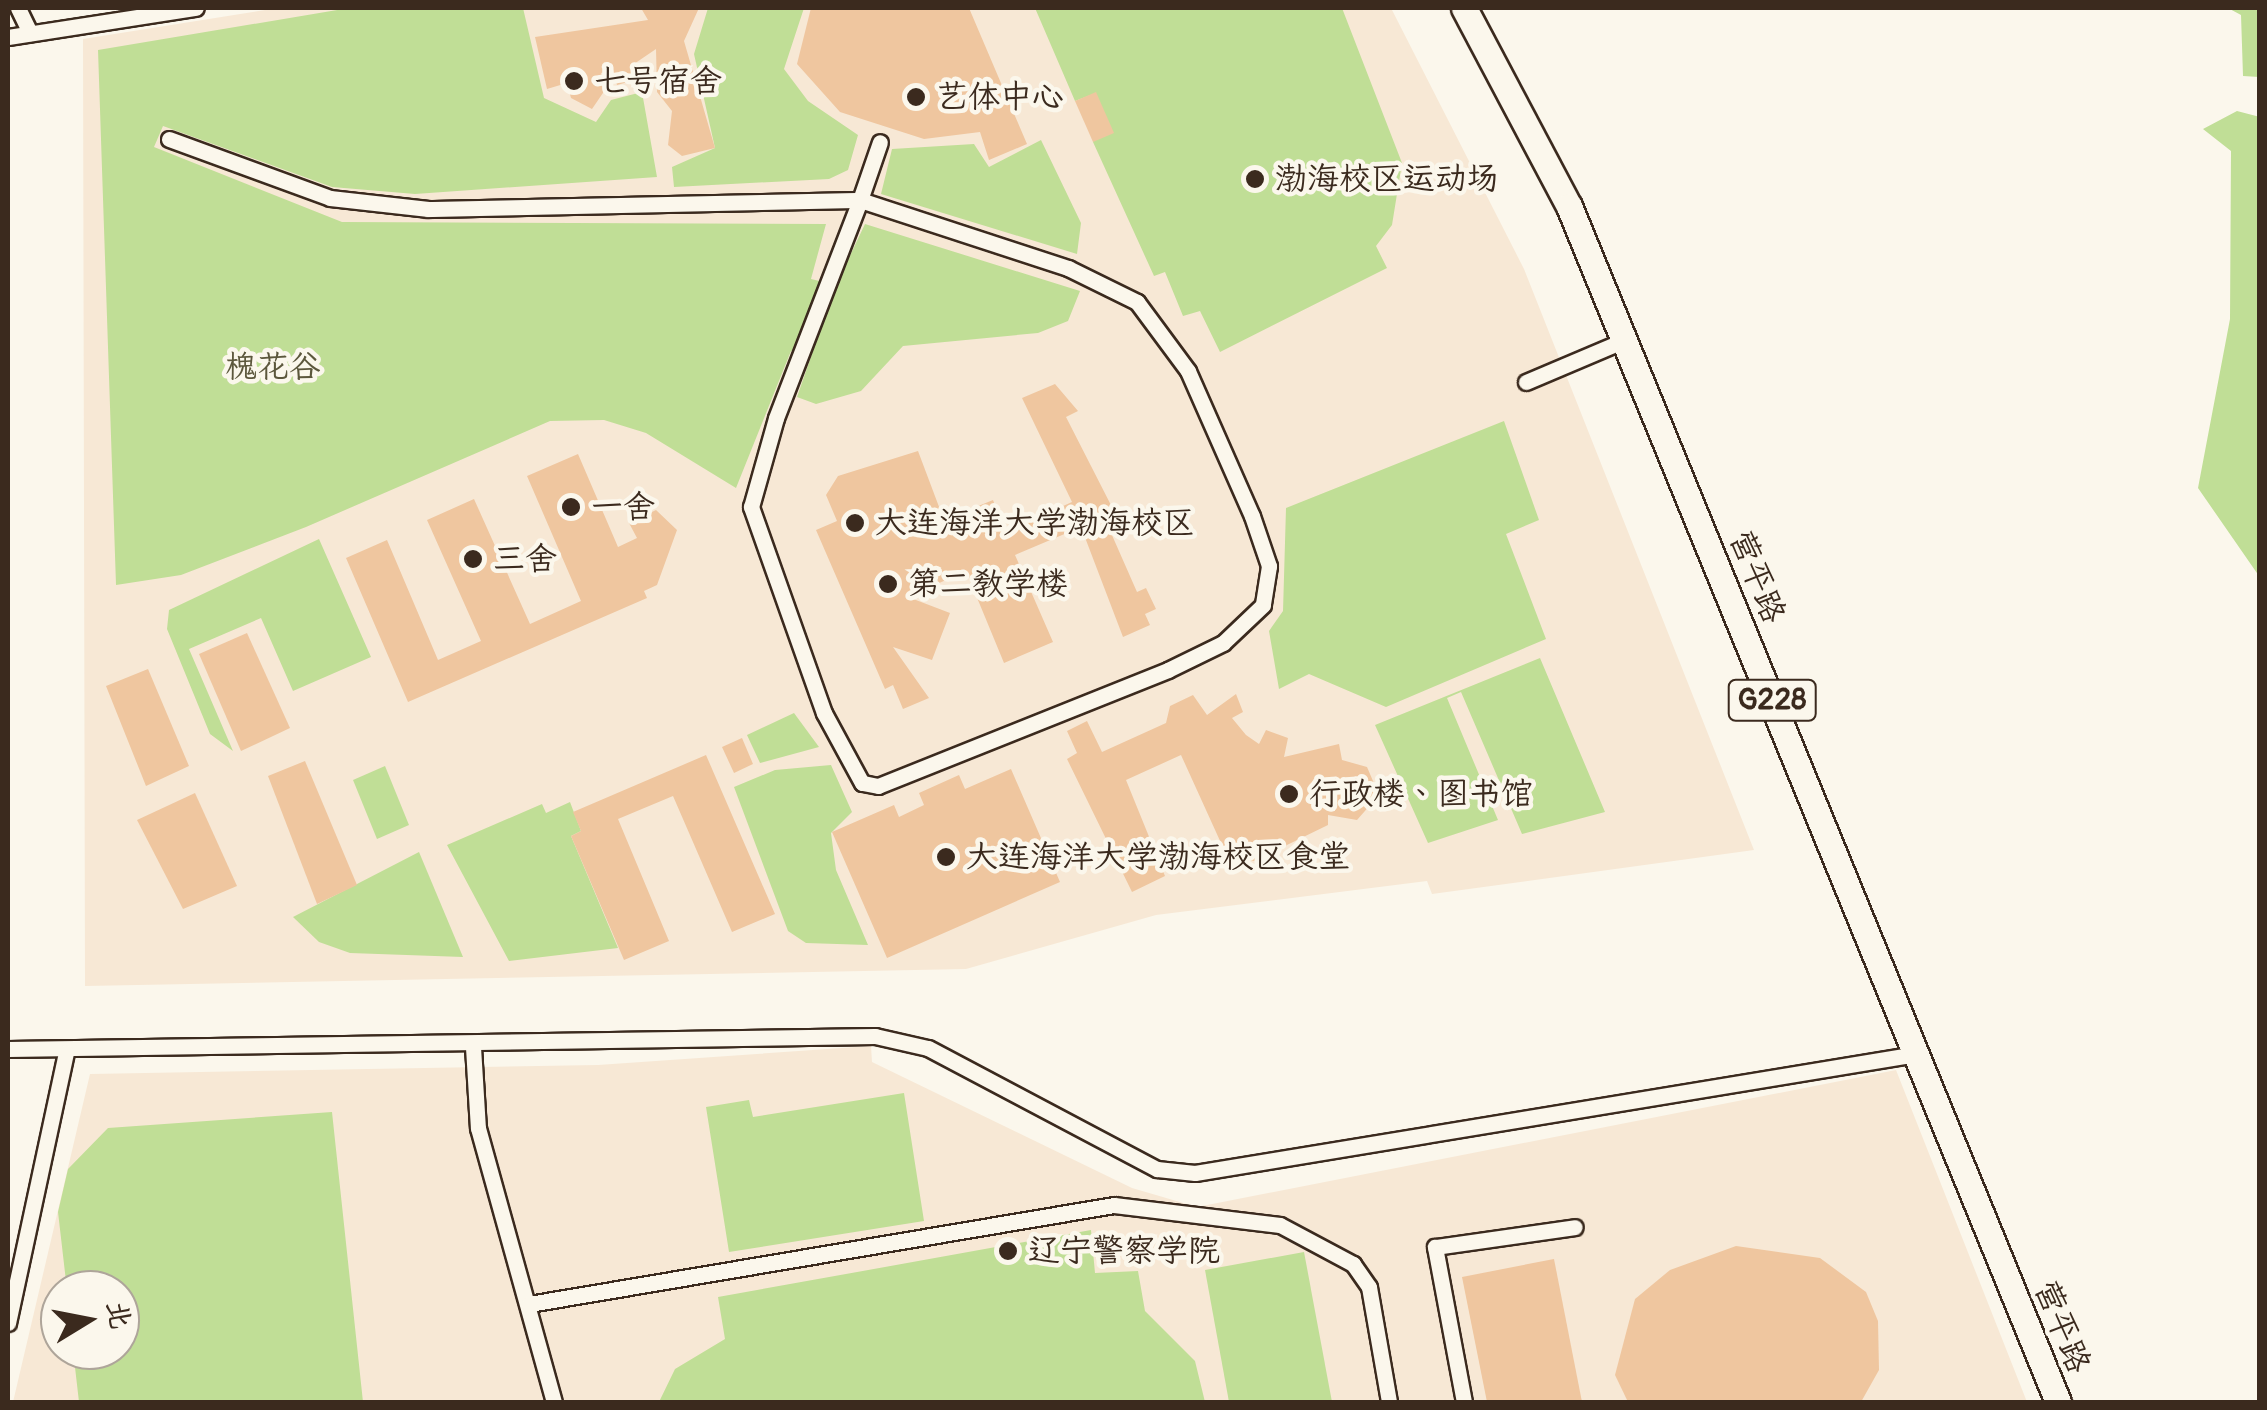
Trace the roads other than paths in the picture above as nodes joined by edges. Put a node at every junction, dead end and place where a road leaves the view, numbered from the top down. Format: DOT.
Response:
graph roads {
  1 [pos="18,8"];
  2 [pos="196,8"];
  3 [pos="1464,8"];
  4 [pos="139,12"];
  5 [pos="30,33"];
  6 [pos="8,37"];
  7 [pos="169,139"];
  8 [pos="880,142"];
  9 [pos="860,200"];
  10 [pos="1625,340"];
  11 [pos="1526,382"];
  12 [pos="473,1047"];
  13 [pos="8,1049"];
  14 [pos="66,1052"];
  15 [pos="1916,1054"];
  16 [pos="1575,1227"];
  17 [pos="529,1304"];
  18 [pos="8,1323"];
  19 [pos="554,1402"];
  20 [pos="1390,1402"];
  21 [pos="1464,1402"];
  22 [pos="2058,1402"];
  1 -- 5 [label="street"];
  2 -- 4 [label="street"];
  3 -- 10 [label="highway, 营平路 / G228"];
  4 -- 5 [label="street"];
  5 -- 6 [label="street"];
  7 -- 9 [label="street"];
  8 -- 9 [label="street"];
  9 -- 9 [label="street"];
  10 -- 11 [label="street"];
  10 -- 15 [label="highway, 营平路 / G228"];
  12 -- 14 [label="street"];
  12 -- 15 [label="street"];
  12 -- 17 [label="street"];
  13 -- 14 [label="street"];
  14 -- 18 [label="street"];
  15 -- 22 [label="highway, 营平路 / G228"];
  16 -- 21 [label="street"];
  17 -- 19 [label="street"];
  17 -- 20 [label="street"];
}
